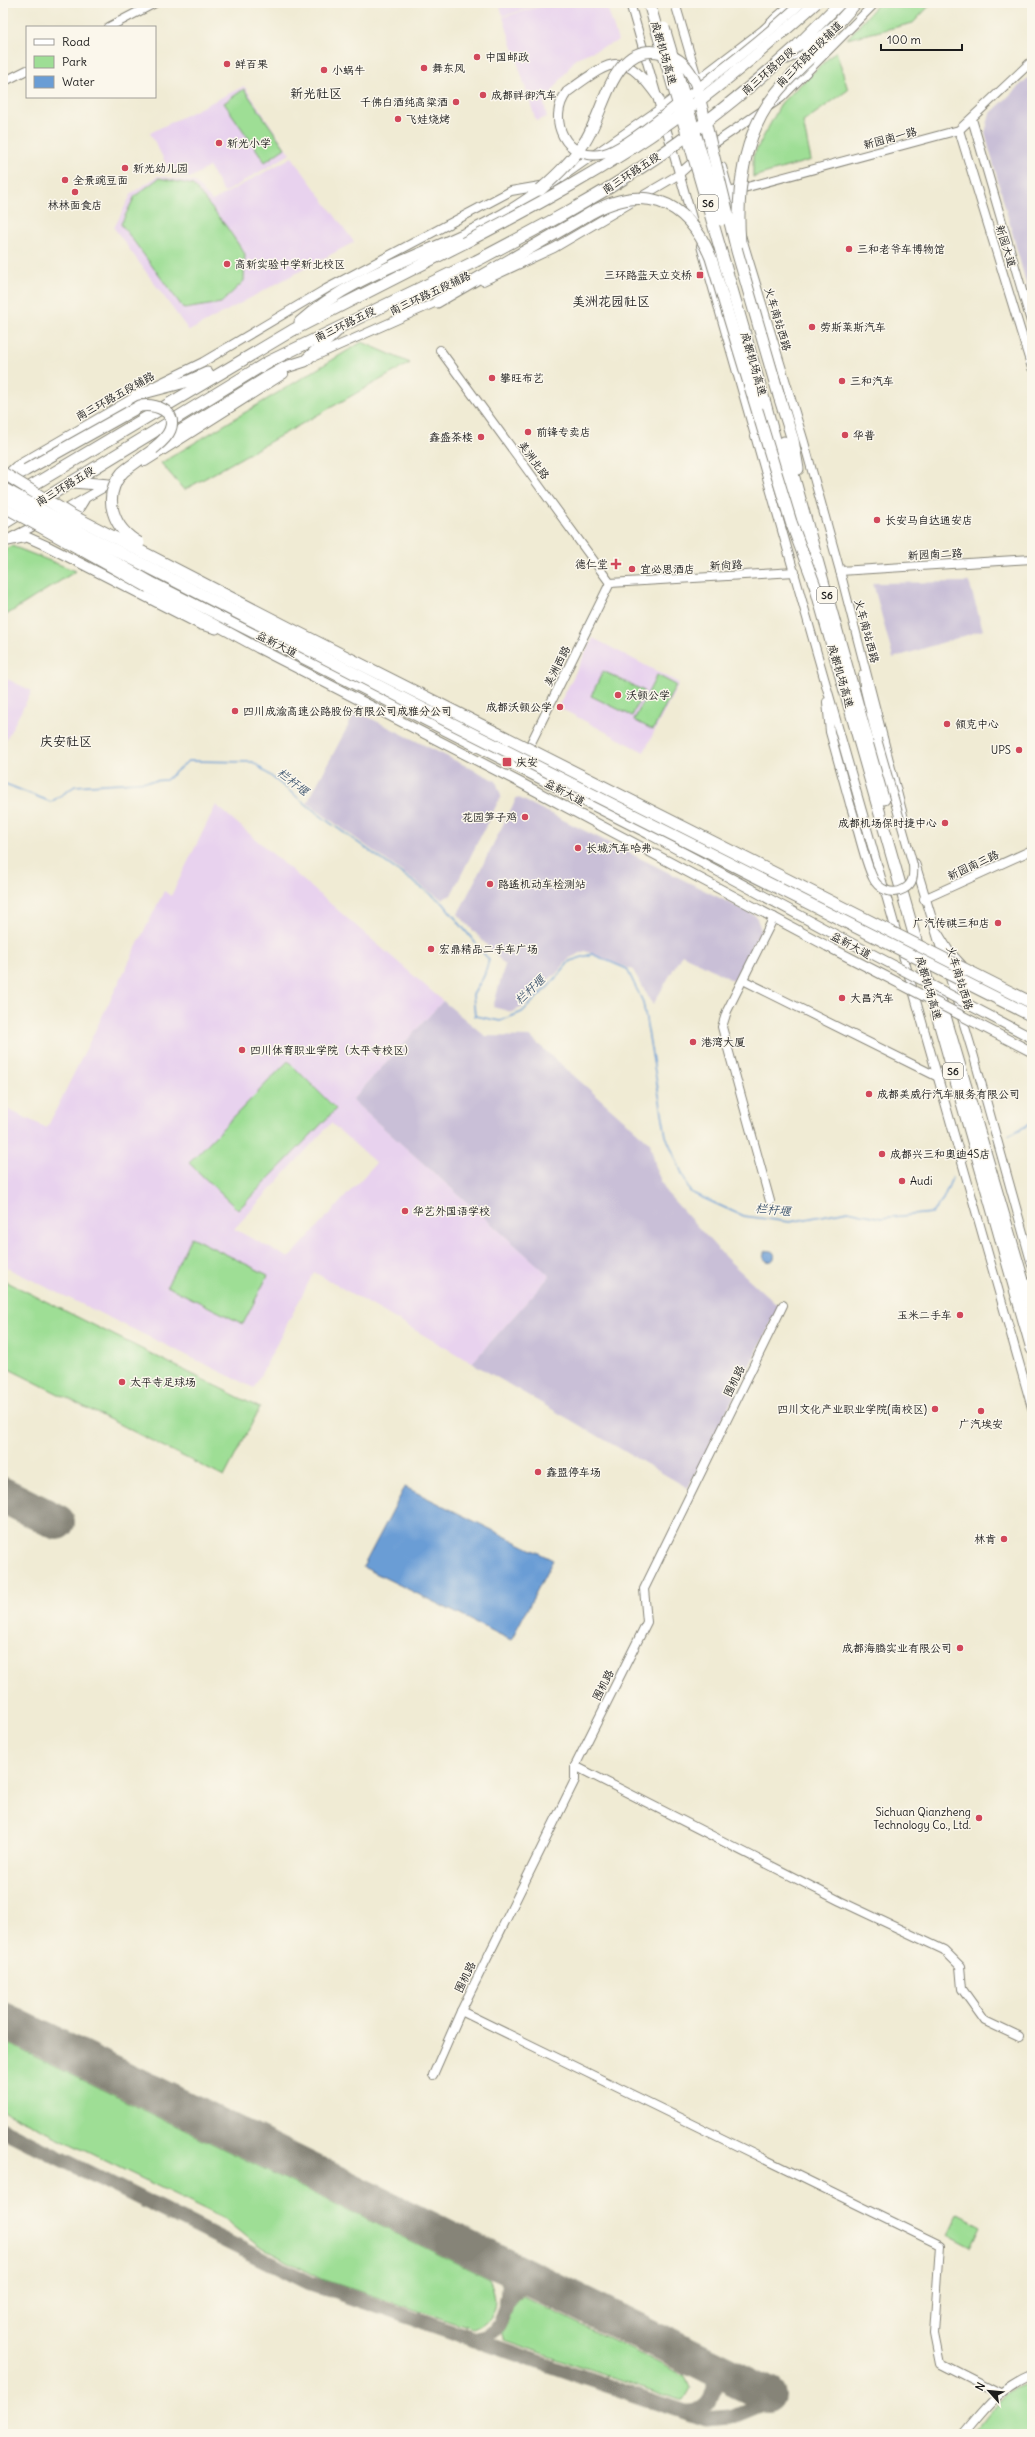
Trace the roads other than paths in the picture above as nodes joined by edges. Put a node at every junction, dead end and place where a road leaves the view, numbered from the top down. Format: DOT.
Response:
graph roads {
  1 [pos="155,3"];
  2 [pos="630,3"];
  3 [pos="649,3"];
  4 [pos="657,3"];
  5 [pos="675,3"];
  6 [pos="789,3"];
  7 [pos="793,3"];
  8 [pos="801,3"];
  9 [pos="816,3"];
  10 [pos="840,3"];
  11 [pos="856,3"];
  12 [pos="864,3"];
  13 [pos="874,3"];
  14 [pos="774,20"];
  15 [pos="111,26"];
  16 [pos="799,48"];
  17 [pos="1032,61"];
  18 [pos="26,70"];
  19 [pos="698,79"];
  20 [pos="3,82"];
  21 [pos="660,103"];
  22 [pos="684,112"];
  23 [pos="972,119"];
  24 [pos="959,130"];
  25 [pos="691,132"];
  26 [pos="715,142"];
  27 [pos="678,175"];
  28 [pos="729,192"];
  29 [pos="743,269"];
  30 [pos="437,302"];
  31 [pos="347,322"];
  32 [pos="1032,327"];
  33 [pos="1021,332"];
  34 [pos="286,334"];
  35 [pos="440,350"];
  36 [pos="256,351"];
  37 [pos="304,361"];
  38 [pos="1032,368"];
  39 [pos="136,395"];
  40 [pos="153,449"];
  41 [pos="3,473"];
  42 [pos="3,478"];
  43 [pos="3,482"];
  44 [pos="73,482"];
  45 [pos="109,484"];
  46 [pos="3,488"];
  47 [pos="3,497"];
  48 [pos="84,500"];
  49 [pos="3,503"];
  50 [pos="3,507"];
  51 [pos="3,524"];
  52 [pos="808,529"];
  53 [pos="3,541"];
  54 [pos="1032,559"];
  55 [pos="174,567"];
  56 [pos="840,571"];
  57 [pos="795,572"];
  58 [pos="610,583"];
  59 [pos="149,585"];
  60 [pos="817,591"];
  61 [pos="230,628"];
  62 [pos="863,658"];
  63 [pos="824,680"];
  64 [pos="519,767"];
  65 [pos="517,780"];
  66 [pos="878,791"];
  67 [pos="1032,850"];
  68 [pos="924,899"];
  69 [pos="774,917"];
  70 [pos="931,922"];
  71 [pos="743,980"];
  72 [pos="1032,997"];
  73 [pos="1032,1003"];
  74 [pos="1032,1016"];
  75 [pos="1032,1038"];
  76 [pos="1032,1052"];
  77 [pos="938,1078"];
  78 [pos="770,1201"];
  79 [pos="1032,1265"];
  80 [pos="783,1305"];
  81 [pos="1032,1311"];
  82 [pos="1032,1349"];
  83 [pos="1032,1408"];
  84 [pos="575,1766"];
  85 [pos="461,2011"];
  86 [pos="1019,2037"];
  87 [pos="433,2075"];
  88 [pos="1032,2375"];
  89 [pos="999,2393"];
  90 [pos="964,2434"];
  1 -- 15 [label="main road"];
  2 -- 21 [label="main road"];
  3 -- 60 [label="highway, 成都机场高速 / S6, bridge"];
  4 -- 52 [label="highway, 成都机场高速 / S6, bridge"];
  5 -- 19 [label="main road, 火车南站西路"];
  6 -- 14 [label="main road"];
  7 -- 14 [label="main road"];
  8 -- 21 [label="main road, bridge"];
  9 -- 22 [label="highway, 南三环路四段, bridge"];
  10 -- 16 [label="highway, 南三环路四段"];
  11 -- 16 [label="highway"];
  12 -- 29 [label="highway, bridge"];
  13 -- 26 [label="main road, 南三环路四段辅道"];
  14 -- 19 [label="main road"];
  16 -- 25 [label="highway, 南三环路四段, bridge"];
  17 -- 23 [label="main road, 新园南一路"];
  18 -- 20 [label="main road"];
  19 -- 21 [label="main road, 南三环路五段辅路"];
  19 -- 26 [label="main road, 火车南站西路 / S6"];
  21 -- 27 [label="main road"];
  21 -- 39 [label="main road, 南三环路五段辅路"];
  22 -- 34 [label="highway, 南三环路五段, bridge"];
  23 -- 24 [label="main road, 新园南一路"];
  23 -- 32 [label="main road, 新园大道"];
  24 -- 28 [label="main road, 新园南一路"];
  24 -- 33 [label="main road, 新园大道"];
  25 -- 31 [label="highway, 南三环路五段, bridge"];
  26 -- 27 [label="main road, 南三环路五段辅路"];
  26 -- 28 [label="main road, 火车南站西路 / S6"];
  27 -- 30 [label="main road, 南三环路五段辅路"];
  27 -- 57 [label="main road"];
  28 -- 56 [label="main road, 火车南站西路 / S6"];
  29 -- 34 [label="highway, bridge"];
  29 -- 52 [label="highway, bridge"];
  30 -- 37 [label="main road, 南三环路五段辅路"];
  30 -- 60 [label="highway, bridge"];
  31 -- 37 [label="highway"];
  31 -- 44 [label="highway, 南三环路五段"];
  32 -- 33 [label="main road"];
  33 -- 38 [label="main road, 新园大道"];
  34 -- 36 [label="highway, 南三环路五段"];
  35 -- 58 [label="main road, 美洲北路"];
  36 -- 39 [label="highway"];
  36 -- 49 [label="highway, 南三环路五段"];
  37 -- 40 [label="highway, bridge"];
  37 -- 45 [label="main road, 南三环路五段辅路"];
  39 -- 42 [label="main road, 南三环路五段辅路"];
  40 -- 43 [label="highway, bridge"];
  40 -- 55 [label="highway, bridge"];
  41 -- 55 [label="highway, bridge"];
  44 -- 45 [label="highway"];
  44 -- 51 [label="highway, 南三环路五段"];
  45 -- 48 [label="main road, 南三环路五段辅路"];
  46 -- 74 [label="highway, bridge"];
  47 -- 59 [label="main road, 益新大道, bridge"];
  48 -- 53 [label="main road, 南三环路五段辅路"];
  48 -- 61 [label="main road"];
  50 -- 59 [label="main road, 益新大道, bridge"];
  52 -- 66 [label="highway, 成都机场高速 / S6"];
  53 -- 61 [label="main road"];
  54 -- 56 [label="main road, 新园南二路"];
  55 -- 73 [label="highway, bridge"];
  56 -- 62 [label="main road, 火车南站西路 / S6"];
  57 -- 58 [label="main road, 新尚路"];
  57 -- 63 [label="main road"];
  58 -- 64 [label="main road, 美洲西路"];
  59 -- 61 [label="main road, 益新大道"];
  60 -- 66 [label="highway, 成都机场高速 / S6"];
  61 -- 64 [label="main road, 益新大道"];
  61 -- 65 [label="main road, 益新大道"];
  62 -- 63 [label="main road, bridge"];
  62 -- 68 [label="main road, 火车南站西路 / S6"];
  63 -- 77 [label="main road"];
  64 -- 65 [label="main road, 美洲西路"];
  64 -- 75 [label="main road, 益新大道, bridge"];
  65 -- 69 [label="main road, 益新大道"];
  66 -- 81 [label="highway, 成都机场高速 / S6"];
  66 -- 82 [label="highway, 成都机场高速 / S6"];
  67 -- 68 [label="main road, 新园南三路"];
  68 -- 70 [label="main road, 火车南站西路 / S6"];
  69 -- 71 [label="main road"];
  69 -- 76 [label="main road, 益新大道, bridge"];
  70 -- 72 [label="main road"];
  70 -- 79 [label="main road, 火车南站西路 / S6"];
  71 -- 77 [label="main road"];
  71 -- 78 [label="main road"];
  77 -- 83 [label="main road"];
  80 -- 84 [label="main road, 围机路"];
  84 -- 85 [label="main road, 围机路"];
  84 -- 86 [label="main road"];
  85 -- 87 [label="main road, 围机路"];
  85 -- 89 [label="main road"];
  88 -- 89 [label="main road"];
  89 -- 90 [label="main road"];
}
